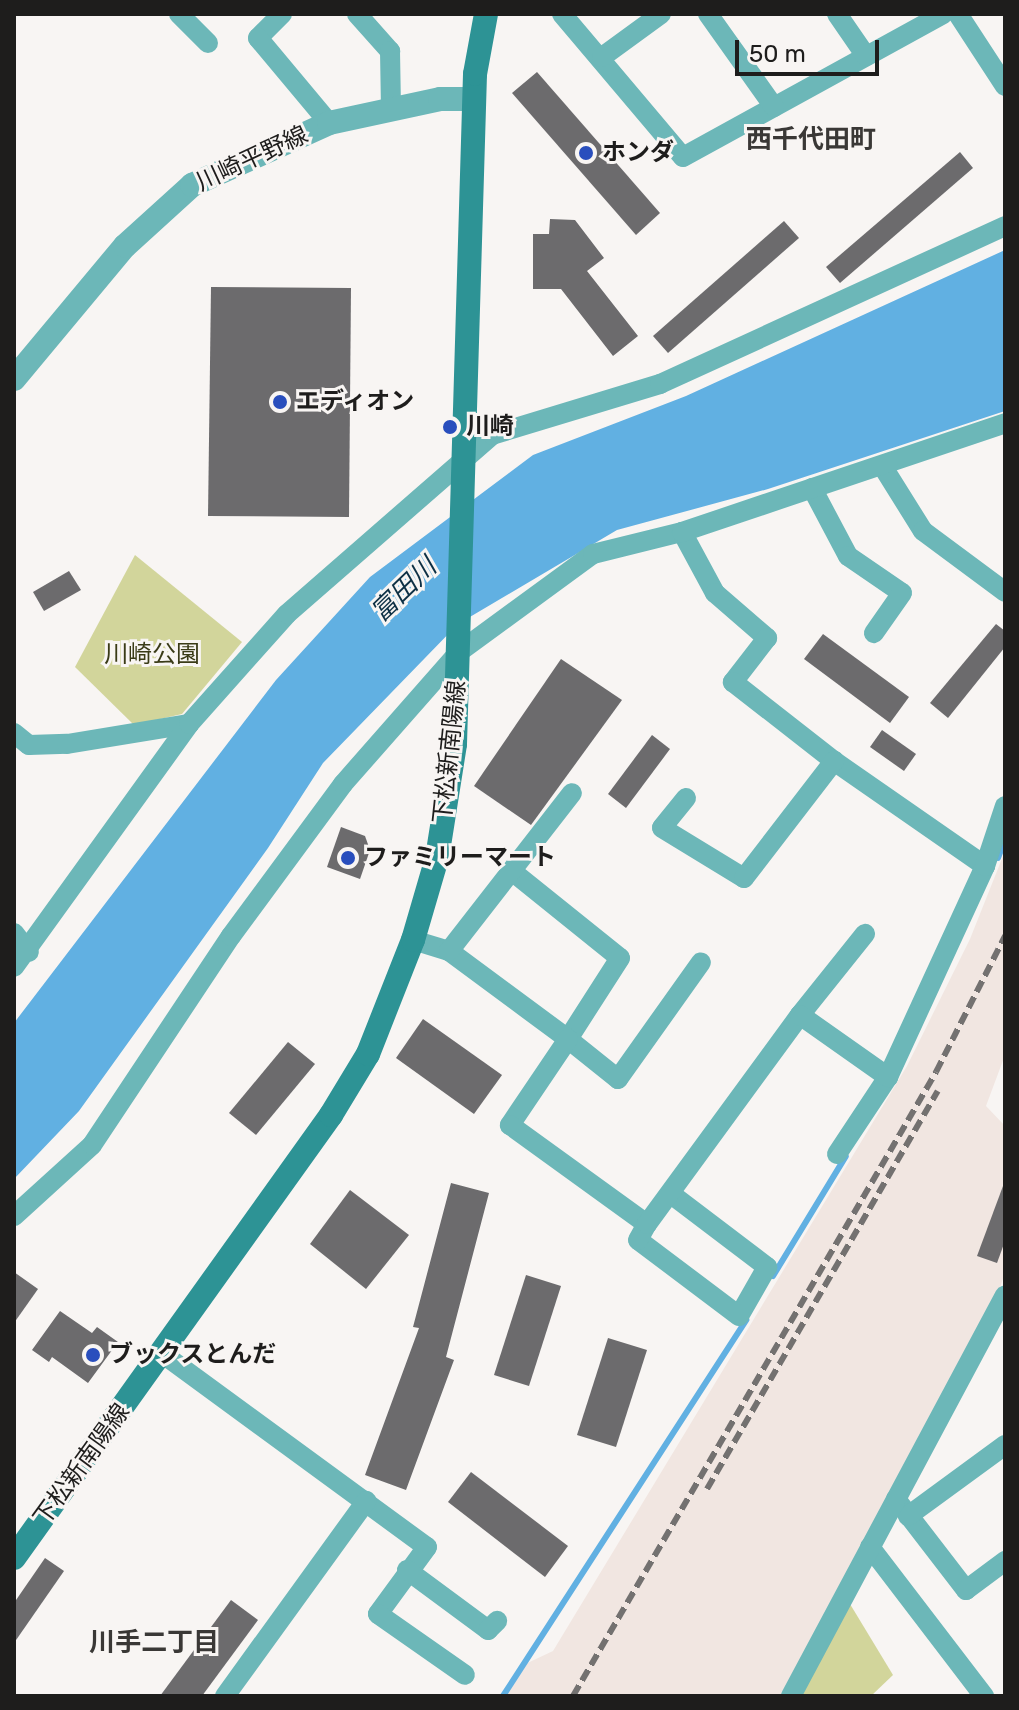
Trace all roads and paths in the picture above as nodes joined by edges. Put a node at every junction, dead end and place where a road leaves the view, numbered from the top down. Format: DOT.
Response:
graph roads {
  1 [pos="179,14"];
  2 [pos="282,14"];
  3 [pos="357,14"];
  4 [pos="486,14"];
  5 [pos="562,14"];
  6 [pos="661,14"];
  7 [pos="708,14"];
  8 [pos="837,14"];
  9 [pos="943,14"];
  10 [pos="958,14"];
  11 [pos="208,43"];
  12 [pos="866,56"];
  13 [pos="602,57"];
  14 [pos="1005,86"];
  15 [pos="474,99"];
  16 [pos="774,107"];
  17 [pos="391,110"];
  18 [pos="329,123"];
  19 [pos="1005,226"];
  20 [pos="14,379"];
  21 [pos="1005,423"];
  22 [pos="883,467"];
  23 [pos="465,468"];
  24 [pos="812,488"];
  25 [pos="682,532"];
  26 [pos="1005,592"];
  27 [pos="874,633"];
  28 [pos="460,642"];
  29 [pos="189,724"];
  30 [pos="14,733"];
  31 [pos="834,761"];
  32 [pos="572,793"];
  33 [pos="686,798"];
  34 [pos="1005,806"];
  35 [pos="985,866"];
  36 [pos="513,872"];
  37 [pos="14,933"];
  38 [pos="865,934"];
  39 [pos="413,940"];
  40 [pos="449,951"];
  41 [pos="21,959"];
  42 [pos="701,962"];
  43 [pos="800,1015"];
  44 [pos="568,1039"];
  45 [pos="888,1077"];
  46 [pos="837,1154"];
  47 [pos="671,1194"];
  48 [pos="14,1216"];
  49 [pos="647,1224"];
  50 [pos="1005,1296"];
  51 [pos="163,1354"];
  52 [pos="1005,1445"];
  53 [pos="896,1499"];
  54 [pos="366,1501"];
  55 [pos="908,1516"];
  56 [pos="870,1547"];
  57 [pos="14,1558"];
  58 [pos="1005,1561"];
  59 [pos="407,1570"];
  60 [pos="497,1621"];
  61 [pos="465,1675"];
  62 [pos="225,1696"];
  63 [pos="791,1696"];
  64 [pos="984,1696"];
  1 -- 11 [label="street"];
  2 -- 18 [label="street"];
  3 -- 17 [label="street"];
  4 -- 15 [label="main road, 下松新南陽線"];
  5 -- 13 [label="street"];
  6 -- 13 [label="street"];
  7 -- 16 [label="street"];
  8 -- 12 [label="street"];
  9 -- 12 [label="street"];
  10 -- 14 [label="street"];
  12 -- 16 [label="street"];
  13 -- 16 [label="street"];
  15 -- 17 [label="street, 川崎平野線"];
  15 -- 23 [label="main road, 下松新南陽線"];
  17 -- 18 [label="street, 川崎平野線"];
  18 -- 20 [label="street, 川崎平野線"];
  19 -- 23 [label="street"];
  21 -- 22 [label="street"];
  22 -- 24 [label="street"];
  22 -- 26 [label="street"];
  23 -- 28 [label="main road, 下松新南陽線"];
  23 -- 29 [label="street"];
  24 -- 25 [label="street"];
  24 -- 27 [label="street"];
  25 -- 28 [label="street"];
  25 -- 31 [label="street"];
  28 -- 39 [label="main road, 下松新南陽線"];
  28 -- 48 [label="street"];
  29 -- 30 [label="street"];
  29 -- 41 [label="street"];
  31 -- 33 [label="street"];
  31 -- 35 [label="street"];
  32 -- 36 [label="street"];
  34 -- 35 [label="street"];
  35 -- 45 [label="street"];
  36 -- 40 [label="street"];
  36 -- 44 [label="street"];
  37 -- 41 [label="street"];
  38 -- 43 [label="street"];
  39 -- 40 [label="street"];
  39 -- 51 [label="main road, 下松新南陽線"];
  40 -- 44 [label="street"];
  42 -- 44 [label="street"];
  43 -- 45 [label="street"];
  43 -- 47 [label="street"];
  44 -- 49 [label="street"];
  45 -- 46 [label="street"];
  47 -- 49 [label="street"];
  47 -- 49 [label="street"];
  50 -- 53 [label="street"];
  51 -- 54 [label="street"];
  51 -- 57 [label="main road, 下松新南陽線"];
  52 -- 55 [label="street"];
  53 -- 55 [label="street"];
  53 -- 56 [label="street"];
  54 -- 59 [label="street"];
  54 -- 62 [label="street"];
  55 -- 58 [label="street"];
  56 -- 63 [label="street"];
  56 -- 64 [label="street"];
  59 -- 60 [label="street"];
  59 -- 61 [label="street"];
}
